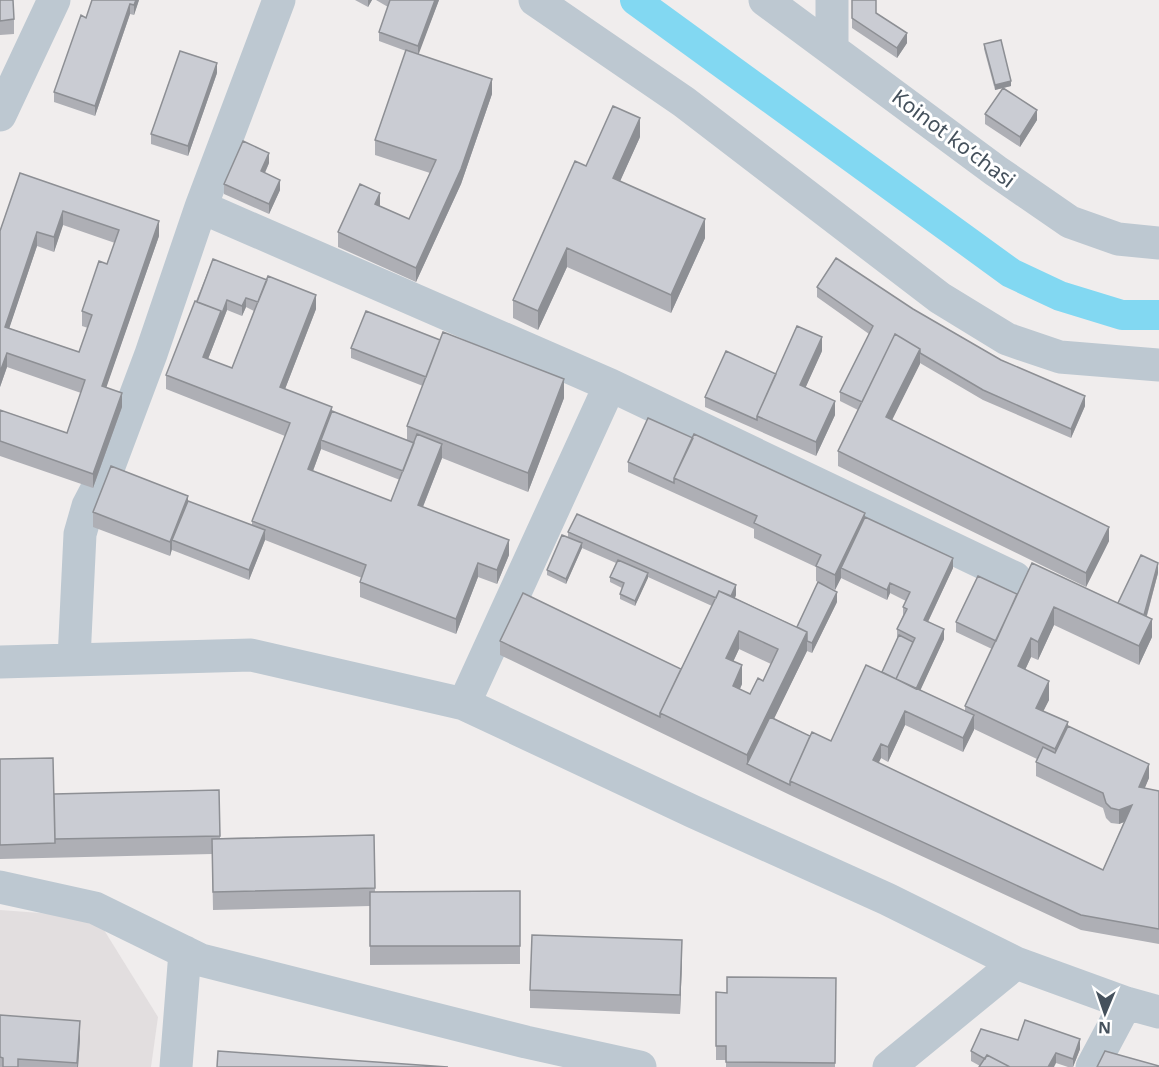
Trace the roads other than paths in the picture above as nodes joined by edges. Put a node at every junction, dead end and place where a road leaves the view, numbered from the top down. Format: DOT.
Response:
graph roads {
  1 [pos="54,0"];
  2 [pos="279,0"];
  3 [pos="535,0"];
  4 [pos="765,0"];
  5 [pos="832,0"];
  6 [pos="832,47"];
  7 [pos="0,115"];
  8 [pos="201,207"];
  9 [pos="1159,243"];
  10 [pos="1159,365"];
  11 [pos="610,385"];
  12 [pos="1015,579"];
  13 [pos="74,659"];
  14 [pos="0,662"];
  15 [pos="464,704"];
  16 [pos="0,887"];
  17 [pos="185,952"];
  18 [pos="1016,963"];
  19 [pos="1126,1003"];
  20 [pos="1159,1012"];
  21 [pos="176,1067"];
  22 [pos="640,1067"];
  23 [pos="889,1067"];
  24 [pos="1092,1067"];
  1 -- 7 [label="street"];
  2 -- 8 [label="street"];
  3 -- 10 [label="street"];
  4 -- 6 [label="street, Koinot koʻchasi"];
  5 -- 6 [label="street"];
  6 -- 9 [label="street, Koinot koʻchasi"];
  8 -- 11 [label="street"];
  8 -- 13 [label="street"];
  11 -- 12 [label="street"];
  11 -- 15 [label="street"];
  13 -- 14 [label="street"];
  13 -- 15 [label="street"];
  15 -- 18 [label="street"];
  16 -- 17 [label="street"];
  17 -- 21 [label="street"];
  17 -- 22 [label="street"];
  18 -- 19 [label="street"];
  18 -- 23 [label="street"];
  19 -- 20 [label="street"];
  19 -- 24 [label="street"];
}
